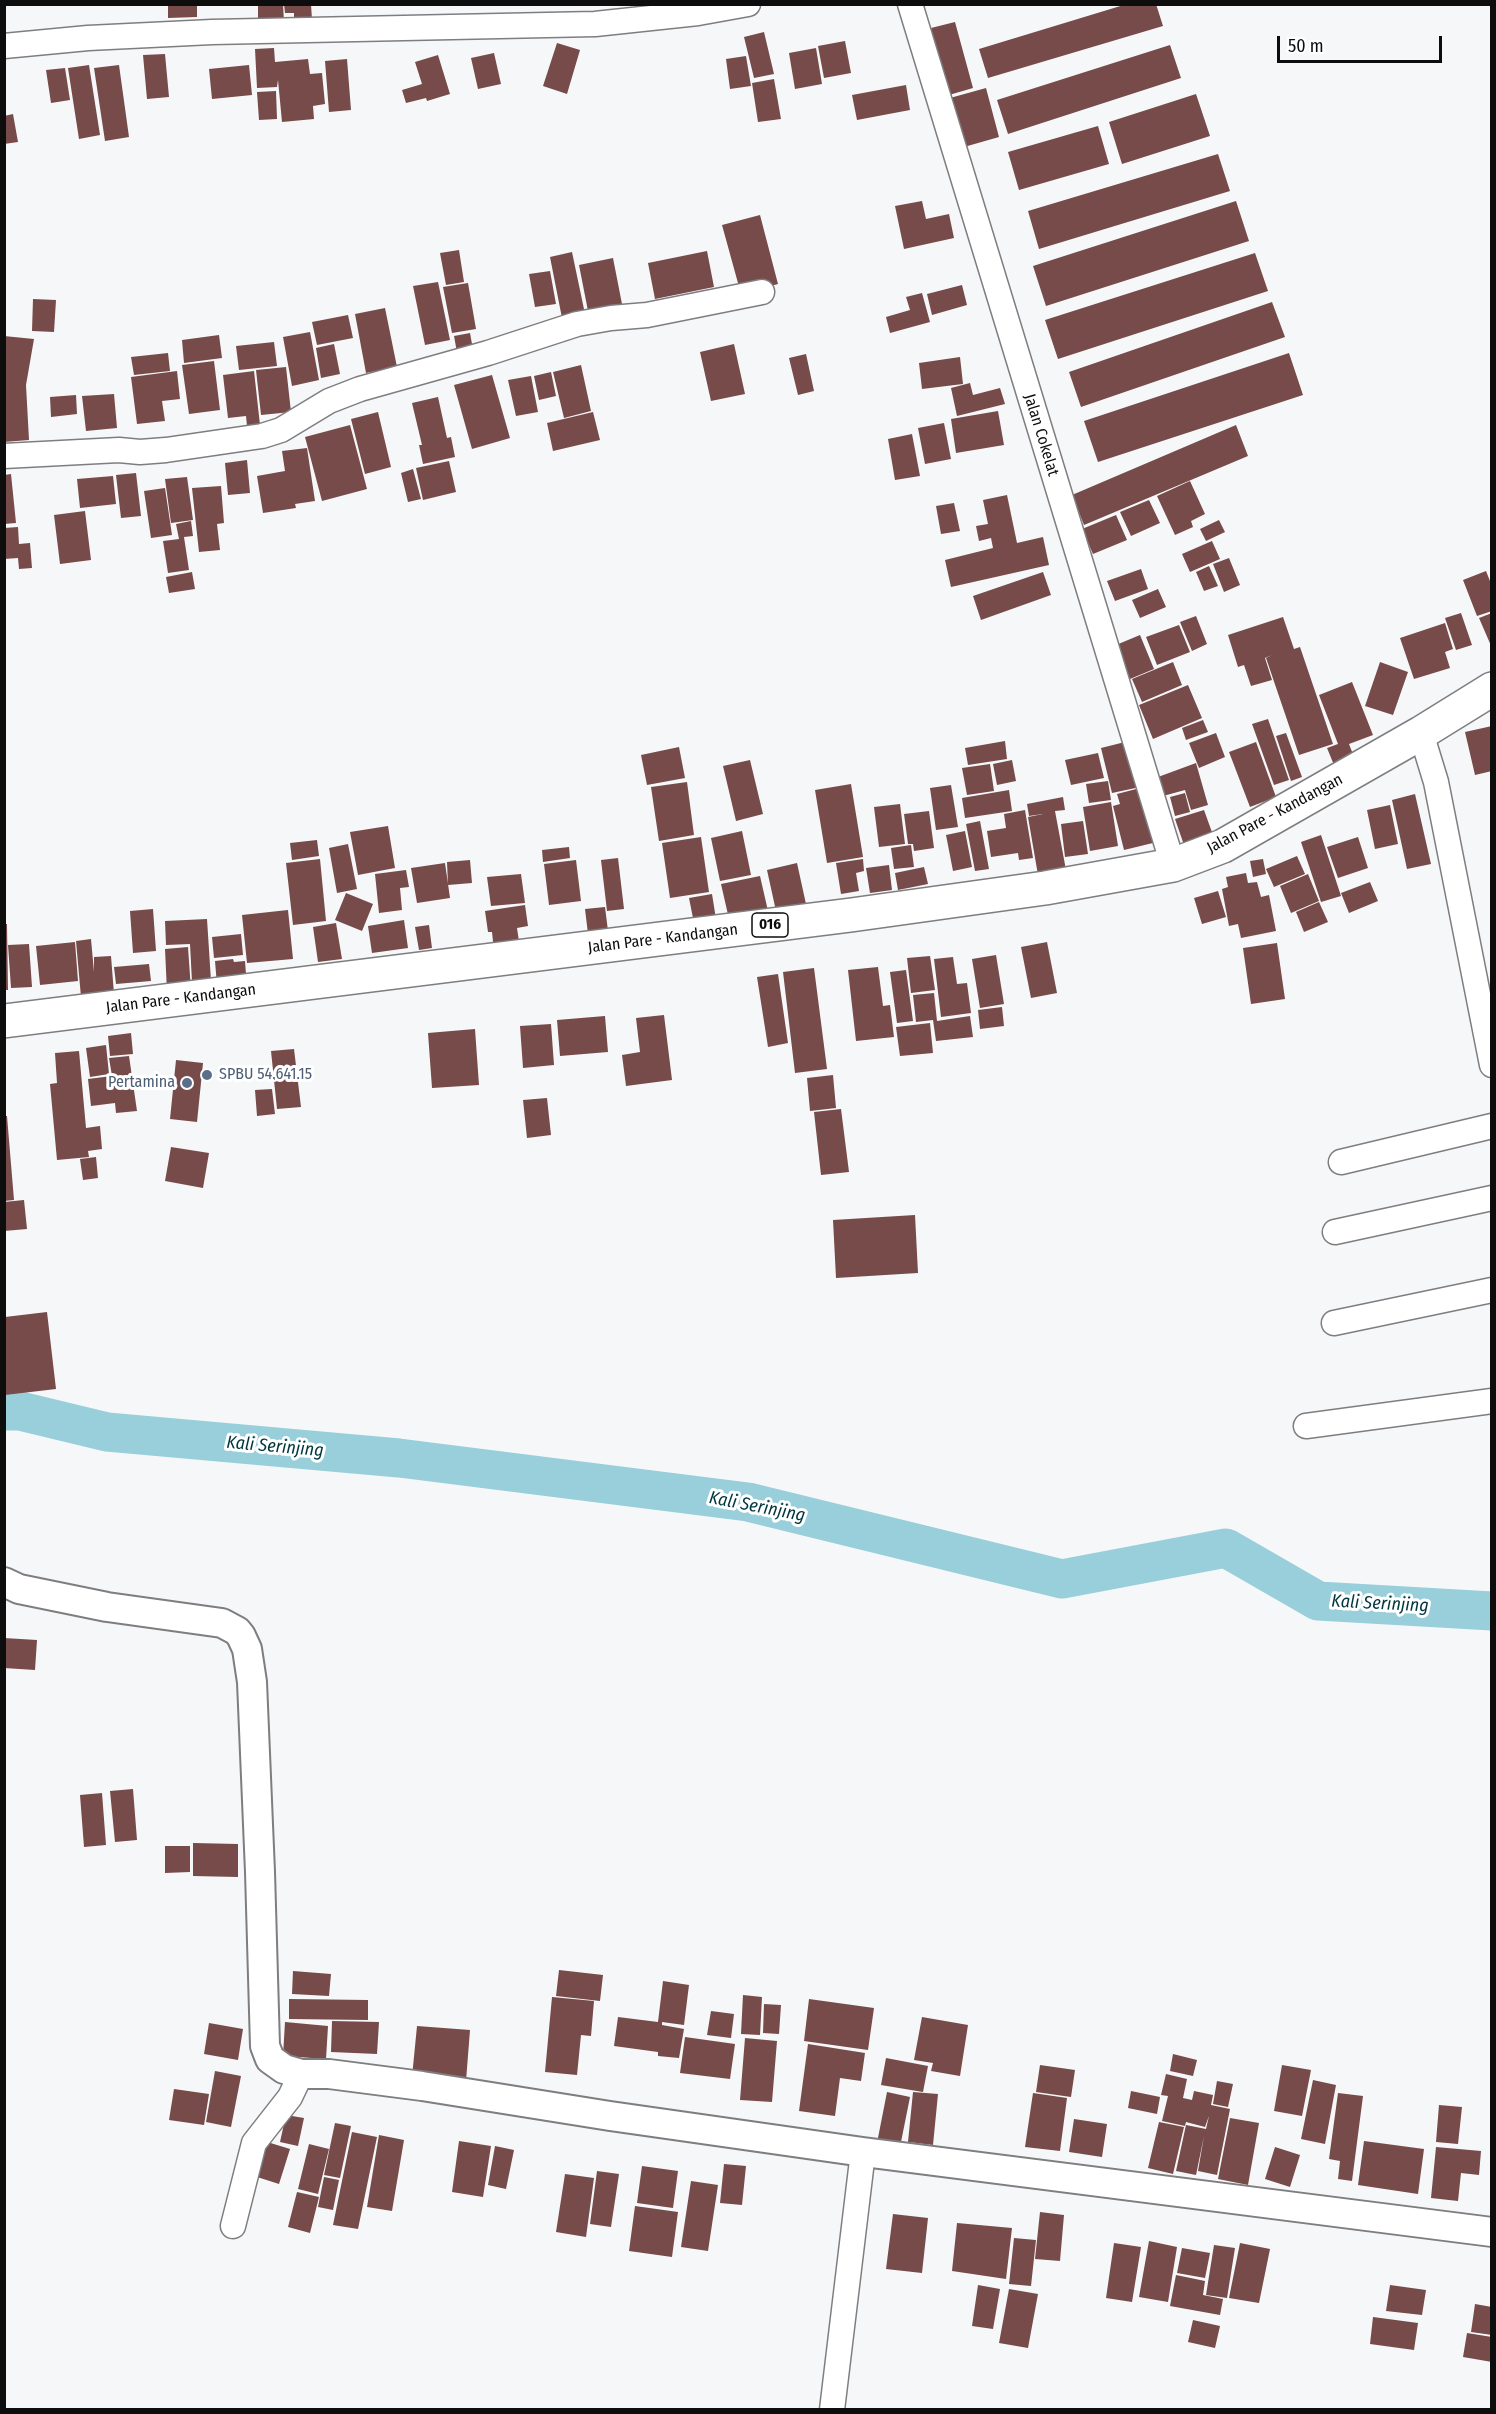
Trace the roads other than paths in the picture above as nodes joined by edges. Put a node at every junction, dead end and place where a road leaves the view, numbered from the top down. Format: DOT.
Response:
graph roads {
  1 [pos="748,4"];
  2 [pos="910,4"];
  3 [pos="4,46"];
  4 [pos="762,292"];
  5 [pos="4,456"];
  6 [pos="1491,689"];
  7 [pos="1421,733"];
  8 [pos="1173,865"];
  9 [pos="4,1022"];
  10 [pos="1491,1065"];
  11 [pos="1491,1126"];
  12 [pos="1341,1162"];
  13 [pos="1491,1198"];
  14 [pos="1335,1232"];
  15 [pos="1491,1290"];
  16 [pos="1334,1323"];
  17 [pos="1491,1401"];
  18 [pos="1306,1426"];
  19 [pos="4,1582"];
  20 [pos="301,2074"];
  21 [pos="863,2152"];
  22 [pos="233,2226"];
  23 [pos="1491,2232"];
  24 [pos="832,2409"];
  1 -- 3 [label="street"];
  2 -- 8 [label="street, Jalan Cokelat"];
  4 -- 5 [label="street"];
  6 -- 7 [label="main road, Jalan Pare - Kandangan / 016"];
  7 -- 8 [label="main road, Jalan Pare - Kandangan / 016"];
  7 -- 10 [label="street"];
  8 -- 9 [label="main road, Jalan Pare - Kandangan / 016"];
  11 -- 12 [label="street"];
  13 -- 14 [label="street"];
  15 -- 16 [label="street"];
  17 -- 18 [label="street"];
  19 -- 20 [label="street"];
  20 -- 21 [label="street"];
  20 -- 22 [label="street"];
  21 -- 23 [label="street"];
  21 -- 24 [label="street"];
}
